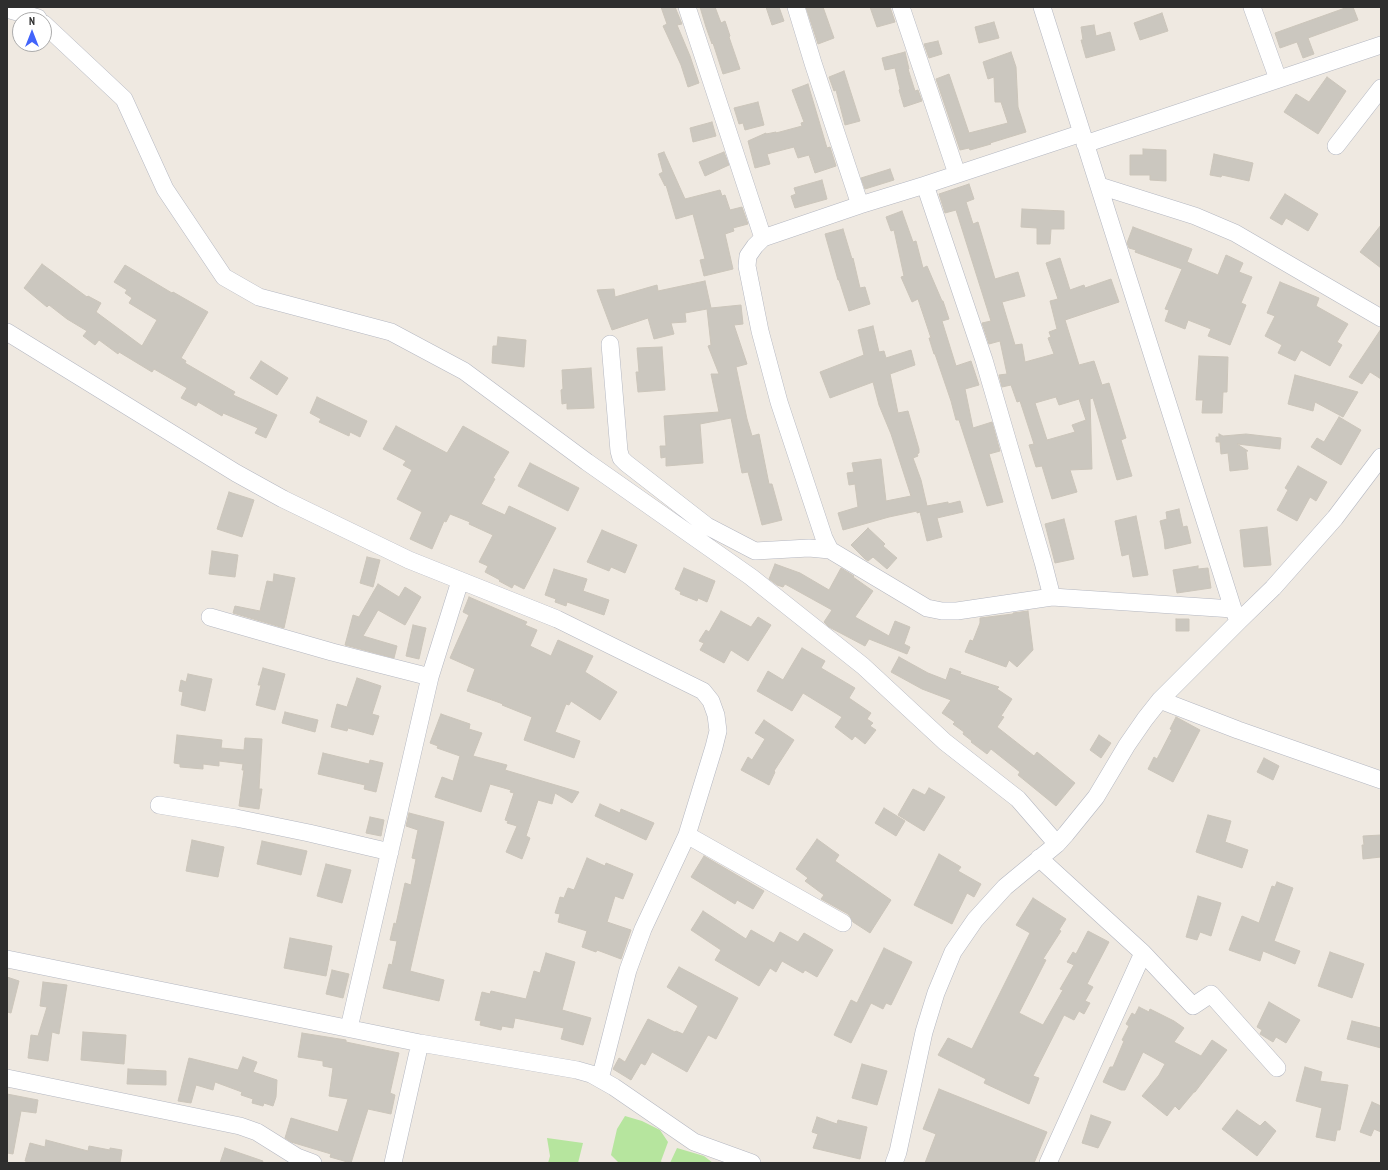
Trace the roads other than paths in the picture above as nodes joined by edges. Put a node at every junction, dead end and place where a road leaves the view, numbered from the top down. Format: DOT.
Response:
graph roads {
  1 [pos="687,7"];
  2 [pos="796,7"];
  3 [pos="901,7"];
  4 [pos="1042,7"];
  5 [pos="1252,7"];
  6 [pos="7,9"];
  7 [pos="18,12"];
  8 [pos="52,31"];
  9 [pos="1381,45"];
  10 [pos="1278,79"];
  11 [pos="1381,88"];
  12 [pos="1083,138"];
  13 [pos="1336,146"];
  14 [pos="957,174"];
  15 [pos="925,185"];
  16 [pos="1100,186"];
  17 [pos="860,205"];
  18 [pos="763,238"];
  19 [pos="1381,318"];
  20 [pos="7,332"];
  21 [pos="610,344"];
  22 [pos="1381,457"];
  23 [pos="830,550"];
  24 [pos="460,581"];
  25 [pos="1052,597"];
  26 [pos="1236,615"];
  27 [pos="210,617"];
  28 [pos="430,677"];
  29 [pos="1160,700"];
  30 [pos="1381,780"];
  31 [pos="159,805"];
  32 [pos="687,835"];
  33 [pos="1057,844"];
  34 [pos="390,852"];
  35 [pos="1039,858"];
  36 [pos="843,923"];
  37 [pos="1143,953"];
  38 [pos="7,959"];
  39 [pos="349,1028"];
  40 [pos="420,1043"];
  41 [pos="1277,1068"];
  42 [pos="7,1078"];
  43 [pos="600,1079"];
  44 [pos="313,1163"];
  45 [pos="393,1163"];
  46 [pos="752,1163"];
  47 [pos="894,1163"];
  48 [pos="1048,1163"];
  1 -- 18 [label="street"];
  2 -- 17 [label="street"];
  3 -- 14 [label="street"];
  4 -- 12 [label="street"];
  5 -- 10 [label="street"];
  6 -- 7 [label="street"];
  8 -- 33 [label="street"];
  9 -- 10 [label="street"];
  10 -- 12 [label="street"];
  11 -- 13 [label="street"];
  12 -- 14 [label="street"];
  12 -- 16 [label="street"];
  14 -- 15 [label="street"];
  15 -- 17 [label="street"];
  15 -- 25 [label="street"];
  16 -- 19 [label="street"];
  16 -- 26 [label="street"];
  17 -- 18 [label="street"];
  18 -- 23 [label="street"];
  20 -- 24 [label="street"];
  21 -- 23 [label="street"];
  22 -- 26 [label="street"];
  23 -- 25 [label="street"];
  24 -- 28 [label="street"];
  24 -- 32 [label="street"];
  25 -- 26 [label="street"];
  26 -- 29 [label="street"];
  27 -- 28 [label="street"];
  28 -- 34 [label="street"];
  29 -- 30 [label="street"];
  29 -- 33 [label="street"];
  31 -- 34 [label="street"];
  32 -- 36 [label="street"];
  32 -- 43 [label="street"];
  33 -- 35 [label="street"];
  34 -- 39 [label="street"];
  35 -- 37 [label="street"];
  35 -- 47 [label="street"];
  37 -- 41 [label="street"];
  37 -- 48 [label="street"];
  38 -- 39 [label="street"];
  39 -- 40 [label="street"];
  40 -- 43 [label="street"];
  40 -- 45 [label="street"];
  42 -- 44 [label="street"];
  43 -- 46 [label="street"];
}
